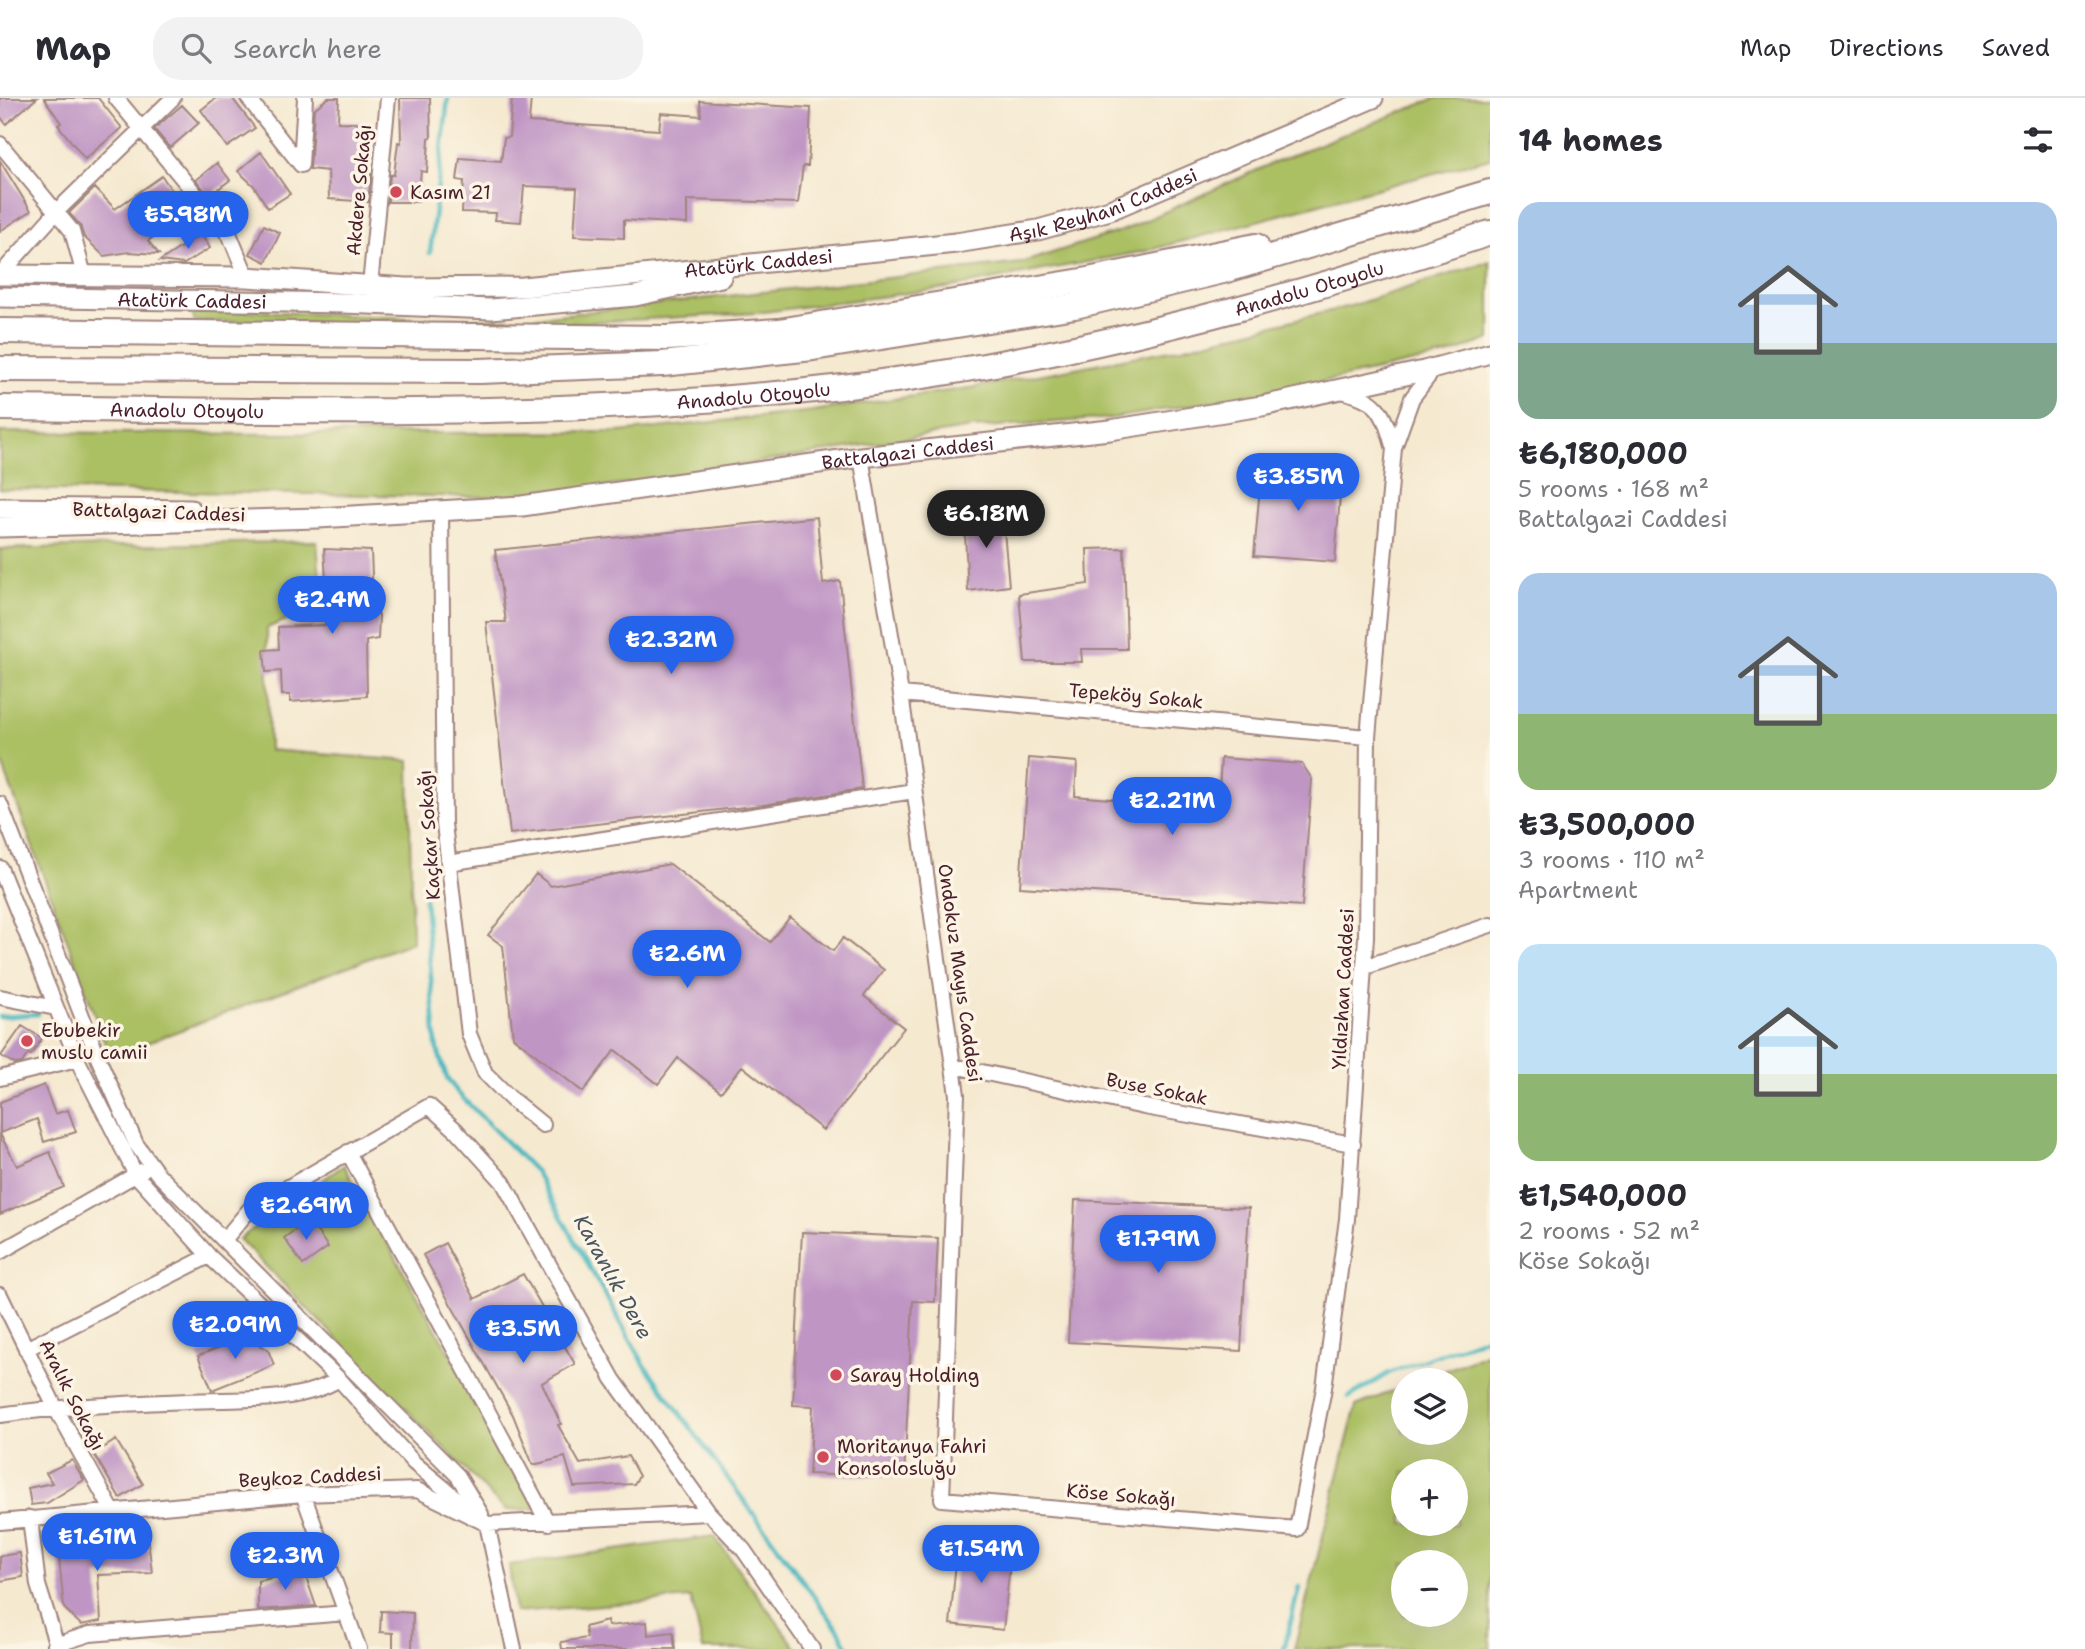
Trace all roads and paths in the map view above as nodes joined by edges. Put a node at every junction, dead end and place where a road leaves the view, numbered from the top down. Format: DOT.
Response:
graph roads {
  1 [pos="116,98"];
  2 [pos="173,98"];
  3 [pos="248,98"];
  4 [pos="305,98"];
  5 [pos="388,98"];
  6 [pos="1373,98"];
  7 [pos="141,129"];
  8 [pos="0,144"];
  9 [pos="1490,192"];
  10 [pos="58,210"];
  11 [pos="1428,211"];
  12 [pos="1490,233"];
  13 [pos="818,256"];
  14 [pos="0,275"];
  15 [pos="84,275"];
  16 [pos="247,277"];
  17 [pos="370,286"];
  18 [pos="0,297"];
  19 [pos="0,331"];
  20 [pos="1490,353"];
  21 [pos="0,369"];
  22 [pos="1434,369"];
  23 [pos="1335,390"];
  24 [pos="0,408"];
  25 [pos="1394,448"];
  26 [pos="861,457"];
  27 [pos="0,508"];
  28 [pos="441,511"];
  29 [pos="318,519"];
  30 [pos="0,527"];
  31 [pos="901,694"];
  32 [pos="1368,737"];
  33 [pos="914,791"];
  34 [pos="0,804"];
  35 [pos="449,863"];
  36 [pos="0,868"];
  37 [pos="1490,925"];
  38 [pos="1365,967"];
  39 [pos="0,997"];
  40 [pos="56,1008"];
  41 [pos="77,1059"];
  42 [pos="954,1066"];
  43 [pos="0,1078"];
  44 [pos="543,1125"];
  45 [pos="1353,1144"];
  46 [pos="348,1152"];
  47 [pos="152,1166"];
  48 [pos="136,1175"];
  49 [pos="224,1240"];
  50 [pos="0,1252"];
  51 [pos="209,1255"];
  52 [pos="0,1295"];
  53 [pos="26,1349"];
  54 [pos="339,1379"];
  55 [pos="55,1408"];
  56 [pos="0,1415"];
  57 [pos="303,1494"];
  58 [pos="942,1499"];
  59 [pos="112,1510"];
  60 [pos="709,1513"];
  61 [pos="30,1518"];
  62 [pos="0,1522"];
  63 [pos="548,1523"];
  64 [pos="487,1524"];
  65 [pos="1297,1529"];
  66 [pos="346,1613"];
  67 [pos="56,1647"];
  68 [pos="359,1649"];
  69 [pos="514,1649"];
  70 [pos="812,1649"];
  1 -- 7 [label="street"];
  2 -- 7 [label="street"];
  3 -- 4 [label="street"];
  5 -- 17 [label="street, Akdere Sokağı"];
  6 -- 13 [label="main road, Aşık Reyhani Caddesi"];
  7 -- 10 [label="street"];
  7 -- 16 [label="street"];
  8 -- 10 [label="street"];
  9 -- 11 [label="highway, Anadolu Otoyolu"];
  10 -- 14 [label="street"];
  10 -- 15 [label="street"];
  11 -- 19 [label="highway"];
  11 -- 21 [label="highway, Anadolu Otoyolu"];
  12 -- 24 [label="highway, Anadolu Otoyolu"];
  13 -- 17 [label="main road, Atatürk Caddesi"];
  13 -- 18 [label="main road, Atatürk Caddesi"];
  14 -- 15 [label="main road, Atatürk Caddesi"];
  15 -- 16 [label="main road, Atatürk Caddesi"];
  16 -- 17 [label="main road, Atatürk Caddesi"];
  20 -- 22 [label="main road, Battalgazi Caddesi"];
  22 -- 23 [label="main road, Battalgazi Caddesi"];
  22 -- 25 [label="street"];
  23 -- 25 [label="street"];
  23 -- 26 [label="main road, Battalgazi Caddesi"];
  25 -- 32 [label="street, Yıldızhan Caddesi"];
  26 -- 28 [label="main road, Battalgazi Caddesi"];
  26 -- 31 [label="street, Ondokuz Mayıs Caddesi"];
  27 -- 29 [label="main road, Battalgazi Caddesi"];
  28 -- 29 [label="main road, Battalgazi Caddesi"];
  28 -- 35 [label="street, Kaçkar Sokağı"];
  29 -- 30 [label="main road, Battalgazi Caddesi"];
  31 -- 32 [label="street, Tepeköy Sokak"];
  31 -- 33 [label="street, Ondokuz Mayıs Caddesi"];
  32 -- 38 [label="street, Yıldızhan Caddesi"];
  33 -- 35 [label="street"];
  33 -- 42 [label="street, Ondokuz Mayıs Caddesi"];
  34 -- 47 [label="street"];
  35 -- 44 [label="street, Kaçkar Sokağı"];
  36 -- 40 [label="street"];
  37 -- 38 [label="street"];
  38 -- 45 [label="street, Yıldızhan Caddesi"];
  39 -- 40 [label="street"];
  40 -- 41 [label="street"];
  41 -- 43 [label="street"];
  41 -- 48 [label="street"];
  42 -- 45 [label="street, Buse Sokak"];
  42 -- 58 [label="street, Ondokuz Mayıs Caddesi"];
  45 -- 65 [label="street, Yıldızhan Caddesi"];
  46 -- 49 [label="street"];
  46 -- 60 [label="street"];
  46 -- 63 [label="street"];
  47 -- 48 [label="street"];
  47 -- 49 [label="street"];
  48 -- 50 [label="street"];
  48 -- 51 [label="street"];
  49 -- 64 [label="street"];
  51 -- 53 [label="street"];
  51 -- 54 [label="street"];
  52 -- 53 [label="street, Aralık Sokağı"];
  53 -- 55 [label="street, Aralık Sokağı"];
  54 -- 55 [label="street"];
  54 -- 64 [label="street"];
  55 -- 56 [label="street"];
  55 -- 59 [label="street, Aralık Sokağı"];
  57 -- 59 [label="street, Beykoz Caddesi"];
  57 -- 64 [label="street, Beykoz Caddesi"];
  57 -- 66 [label="street"];
  58 -- 65 [label="street, Köse Sokağı"];
  59 -- 61 [label="street, Beykoz Caddesi"];
  60 -- 63 [label="street"];
  60 -- 70 [label="street"];
  61 -- 62 [label="street, Beykoz Caddesi"];
  61 -- 67 [label="street"];
  63 -- 64 [label="street"];
  64 -- 69 [label="street"];
  66 -- 67 [label="street"];
  66 -- 68 [label="street"];
}
